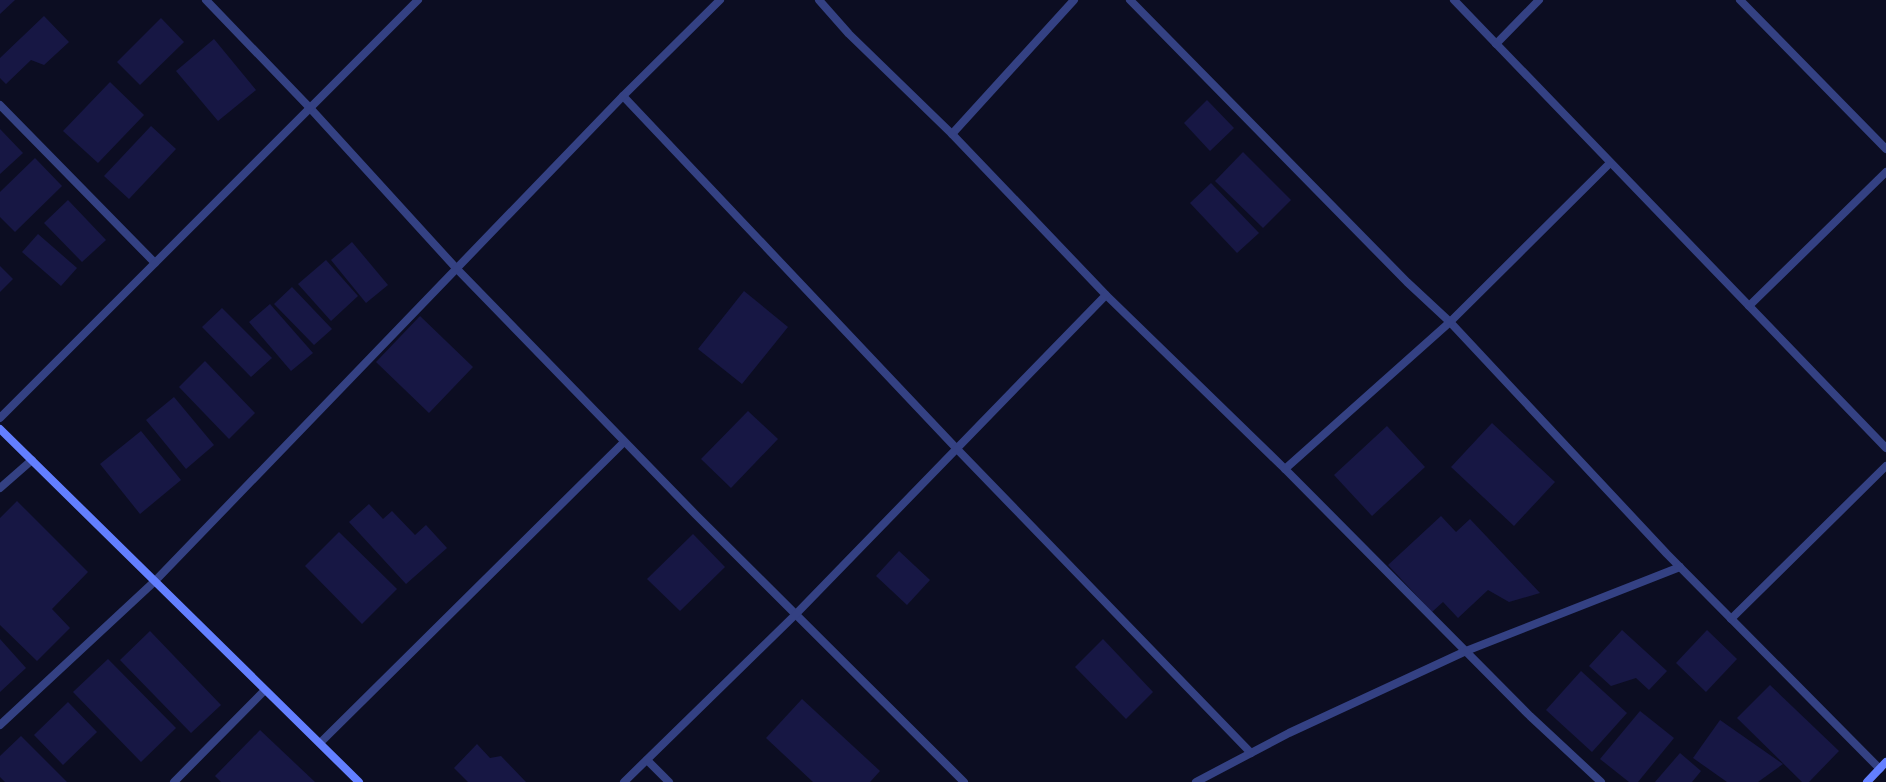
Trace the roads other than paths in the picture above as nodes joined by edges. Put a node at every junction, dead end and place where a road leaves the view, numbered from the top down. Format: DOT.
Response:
graph roads {
  1 [pos="206,0"];
  2 [pos="418,0"];
  3 [pos="720,0"];
  4 [pos="819,0"];
  5 [pos="1074,0"];
  6 [pos="1130,0"];
  7 [pos="1454,0"];
  8 [pos="1539,0"];
  9 [pos="1740,0"];
  10 [pos="1496,44"];
  11 [pos="623,96"];
  12 [pos="0,105"];
  13 [pos="310,108"];
  14 [pos="952,134"];
  15 [pos="1886,149"];
  16 [pos="1610,163"];
  17 [pos="1886,172"];
  18 [pos="155,263"];
  19 [pos="456,268"];
  20 [pos="1106,295"];
  21 [pos="1749,306"];
  22 [pos="1450,322"];
  23 [pos="0,418"];
  24 [pos="0,429"];
  25 [pos="624,442"];
  26 [pos="956,448"];
  27 [pos="1886,448"];
  28 [pos="32,460"];
  29 [pos="1886,466"];
  30 [pos="1286,469"];
  31 [pos="0,488"];
  32 [pos="1680,567"];
  33 [pos="155,581"];
  34 [pos="795,616"];
  35 [pos="1731,619"];
  36 [pos="1466,651"];
  37 [pos="265,690"];
  38 [pos="0,725"];
  39 [pos="320,743"];
  40 [pos="1251,753"];
  41 [pos="647,760"];
  42 [pos="1886,762"];
  43 [pos="1880,769"];
  44 [pos="174,782"];
  45 [pos="360,782"];
  46 [pos="624,782"];
  47 [pos="669,782"];
  48 [pos="964,782"];
  49 [pos="1196,782"];
  50 [pos="1601,782"];
  51 [pos="1867,782"];
  1 -- 13 [label="street"];
  2 -- 13 [label="street"];
  3 -- 11 [label="street"];
  4 -- 14 [label="street"];
  5 -- 14 [label="street"];
  6 -- 22 [label="street"];
  7 -- 10 [label="street"];
  8 -- 10 [label="street"];
  9 -- 15 [label="street"];
  10 -- 16 [label="street"];
  11 -- 19 [label="street"];
  11 -- 26 [label="street"];
  12 -- 18 [label="street"];
  13 -- 18 [label="street"];
  13 -- 19 [label="street"];
  14 -- 20 [label="street"];
  16 -- 21 [label="street"];
  16 -- 22 [label="street"];
  17 -- 21 [label="street"];
  18 -- 23 [label="street"];
  19 -- 25 [label="street"];
  19 -- 33 [label="street"];
  20 -- 26 [label="street"];
  20 -- 30 [label="street"];
  21 -- 27 [label="street"];
  22 -- 30 [label="street"];
  22 -- 32 [label="street"];
  24 -- 28 [label="street"];
  25 -- 34 [label="street"];
  25 -- 39 [label="street"];
  26 -- 34 [label="street"];
  26 -- 40 [label="street"];
  28 -- 31 [label="street"];
  28 -- 33 [label="street"];
  29 -- 35 [label="street"];
  30 -- 36 [label="street"];
  32 -- 35 [label="street"];
  32 -- 36 [label="street"];
  33 -- 37 [label="street"];
  33 -- 38 [label="street"];
  34 -- 41 [label="street"];
  34 -- 48 [label="street"];
  35 -- 43 [label="street"];
  36 -- 40 [label="street"];
  36 -- 50 [label="street"];
  37 -- 39 [label="street"];
  37 -- 44 [label="street"];
  39 -- 45 [label="street"];
  40 -- 49 [label="street"];
  41 -- 46 [label="street"];
  41 -- 47 [label="street"];
  42 -- 43 [label="street"];
  43 -- 51 [label="street"];
}
